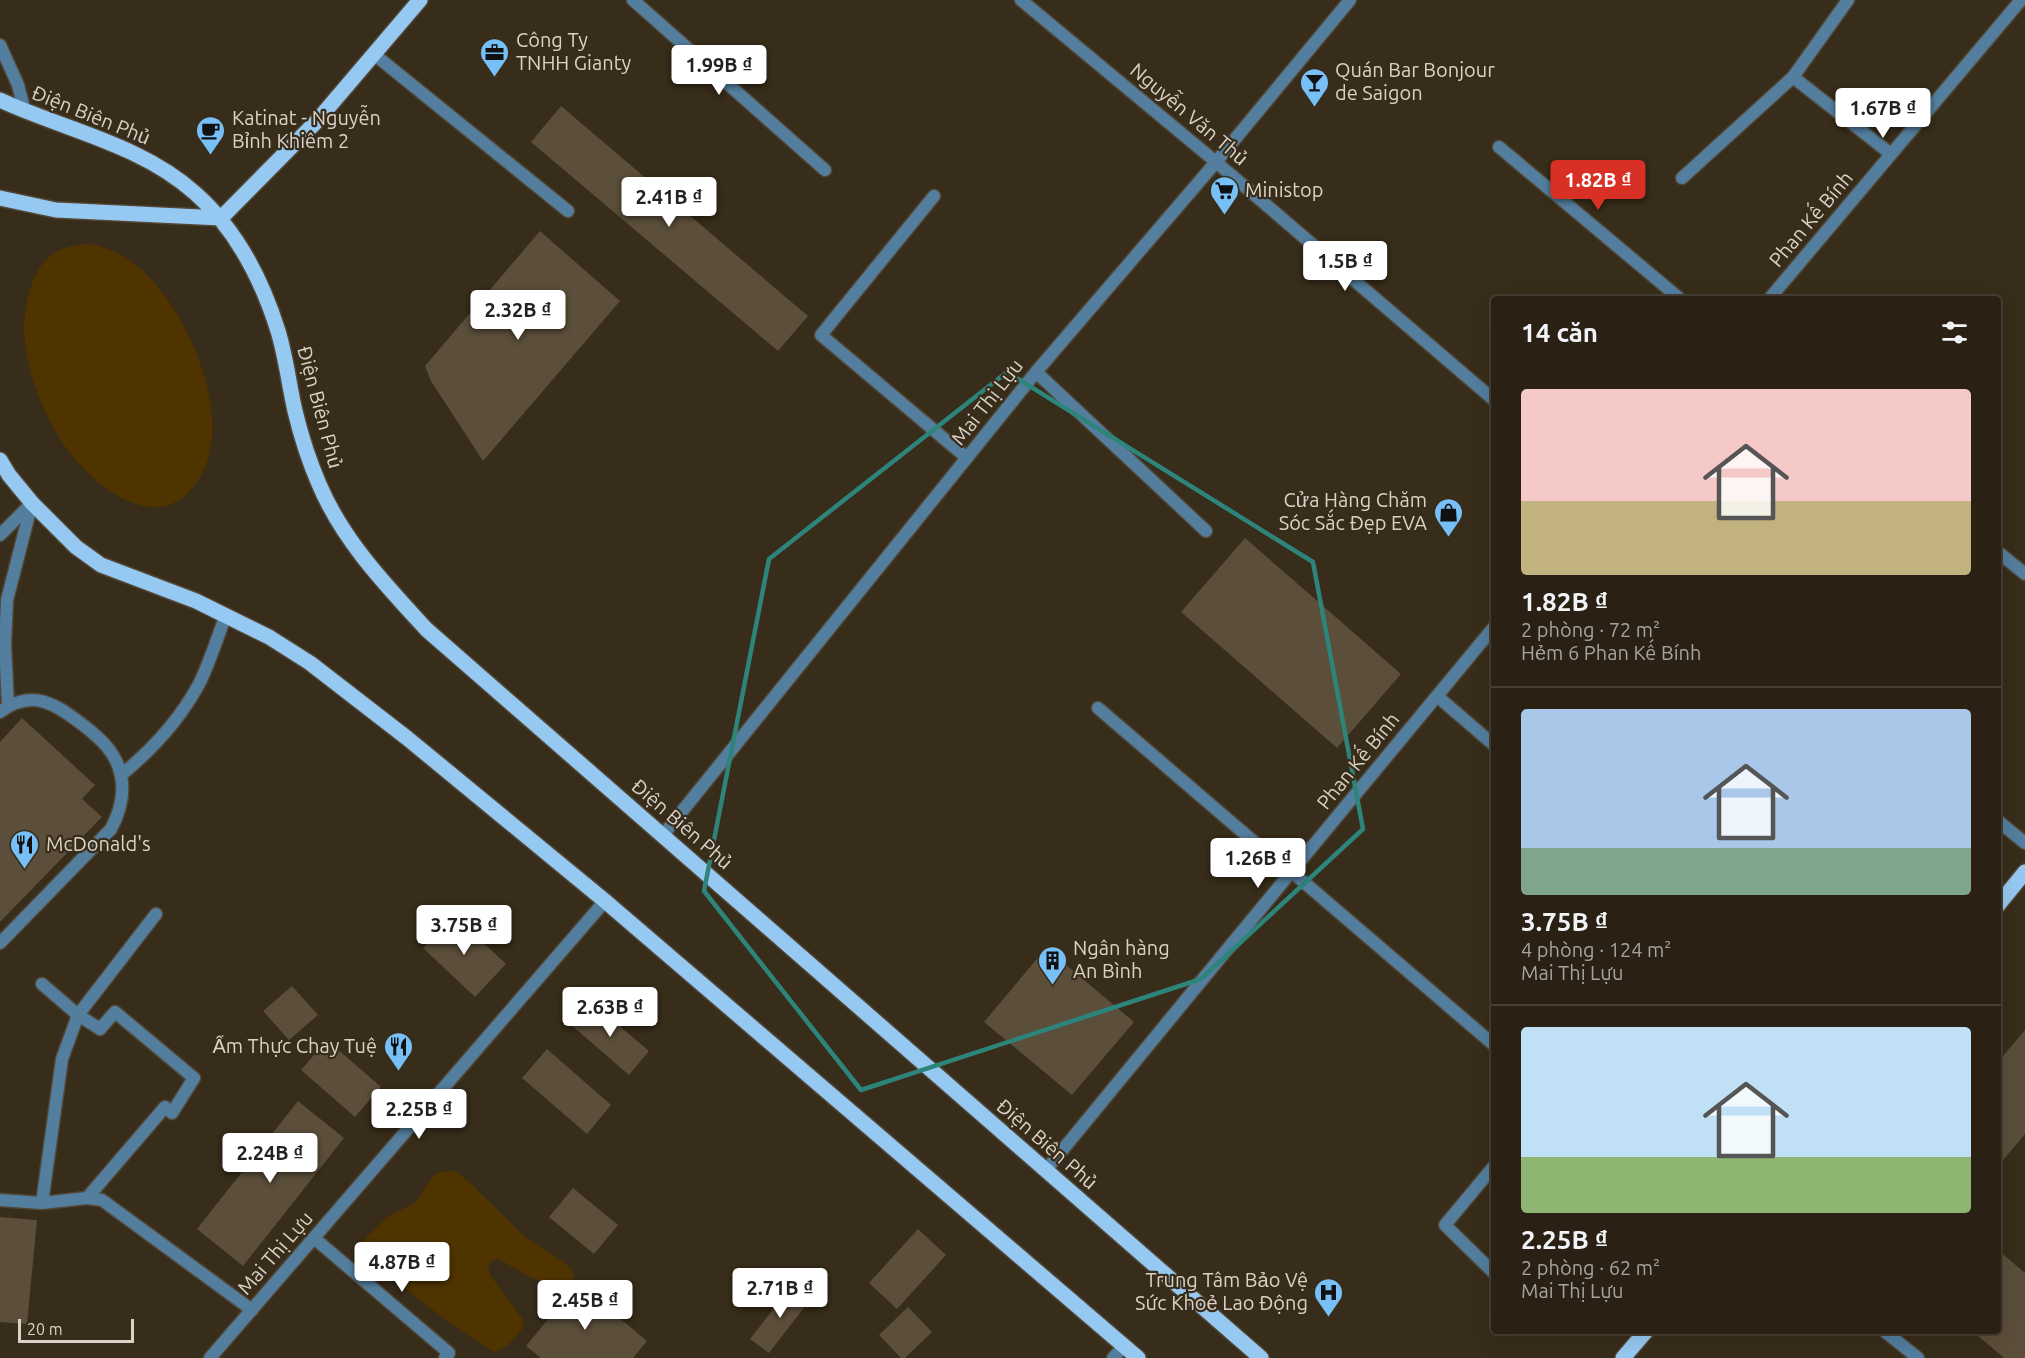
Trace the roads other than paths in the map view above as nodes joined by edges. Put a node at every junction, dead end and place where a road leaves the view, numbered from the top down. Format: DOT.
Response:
graph roads {
  1 [pos="420,0"];
  2 [pos="633,0"];
  3 [pos="1021,0"];
  4 [pos="1350,0"];
  5 [pos="1848,0"];
  6 [pos="2021,0"];
  7 [pos="0,45"];
  8 [pos="375,55"];
  9 [pos="1793,77"];
  10 [pos="0,100"];
  11 [pos="25,112"];
  12 [pos="1499,147"];
  13 [pos="1891,154"];
  14 [pos="1216,162"];
  15 [pos="825,170"];
  16 [pos="1682,178"];
  17 [pos="0,191"];
  18 [pos="934,196"];
  19 [pos="6,200"];
  20 [pos="568,212"];
  21 [pos="221,218"];
  22 [pos="1677,296"];
  23 [pos="1772,296"];
  24 [pos="1036,372"];
  25 [pos="1491,397"];
  26 [pos="968,458"];
  27 [pos="0,460"];
  28 [pos="32,502"];
  29 [pos="1206,531"];
  30 [pos="0,535"];
  31 [pos="2001,554"];
  32 [pos="2025,574"];
  33 [pos="226,615"];
  34 [pos="1491,631"];
  35 [pos="1437,696"];
  36 [pos="1098,708"];
  37 [pos="4,709"];
  38 [pos="1491,742"];
  39 [pos="121,775"];
  40 [pos="2001,823"];
  41 [pos="663,835"];
  42 [pos="2025,843"];
  43 [pos="1292,872"];
  44 [pos="2025,872"];
  45 [pos="605,901"];
  46 [pos="2001,901"];
  47 [pos="156,914"];
  48 [pos="0,942"];
  49 [pos="42,984"];
  50 [pos="78,1015"];
  51 [pos="1491,1042"];
  52 [pos="1046,1170"];
  53 [pos="1491,1170"];
  54 [pos="87,1198"];
  55 [pos="0,1200"];
  56 [pos="42,1203"];
  57 [pos="314,1238"];
  58 [pos="1491,1270"];
  59 [pos="252,1310"];
  60 [pos="1644,1334"];
  61 [pos="1888,1334"];
  62 [pos="1124,1346"];
  63 [pos="210,1358"];
  64 [pos="445,1358"];
  65 [pos="1113,1358"];
  66 [pos="1138,1358"];
  67 [pos="1261,1358"];
  68 [pos="1623,1358"];
  69 [pos="1918,1358"];
  1 -- 8 [label="main road"];
  2 -- 15 [label="street"];
  3 -- 14 [label="street, Nguyễn Văn Thủ"];
  4 -- 14 [label="street, Mai Thị Lựu"];
  5 -- 9 [label="street"];
  6 -- 13 [label="street, Phan Kế Bính"];
  7 -- 11 [label="street"];
  8 -- 20 [label="street"];
  8 -- 21 [label="main road"];
  9 -- 13 [label="street"];
  9 -- 16 [label="street"];
  10 -- 11 [label="main road, Điện Biên Phủ"];
  11 -- 21 [label="main road, Điện Biên Phủ"];
  12 -- 22 [label="street"];
  13 -- 23 [label="street, Phan Kế Bính"];
  14 -- 24 [label="street, Mai Thị Lựu"];
  14 -- 25 [label="street, Nguyễn Văn Thủ"];
  17 -- 19 [label="main road"];
  18 -- 26 [label="street"];
  19 -- 21 [label="main road"];
  21 -- 41 [label="main road, Ðiện Biên Phủ"];
  24 -- 26 [label="street, Mai Thị Lựu"];
  24 -- 29 [label="street"];
  26 -- 41 [label="street, Mai Thị Lựu"];
  27 -- 28 [label="main road"];
  28 -- 30 [label="street"];
  28 -- 33 [label="main road"];
  28 -- 37 [label="street"];
  31 -- 32 [label="street"];
  33 -- 39 [label="street"];
  33 -- 45 [label="main road"];
  34 -- 35 [label="street, Phan Kế Bính"];
  35 -- 38 [label="street"];
  35 -- 43 [label="street, Phan Kế Bính"];
  36 -- 43 [label="street"];
  37 -- 39 [label="street"];
  39 -- 48 [label="street"];
  40 -- 42 [label="street"];
  41 -- 52 [label="main road, Ðiện Biên Phủ"];
  43 -- 51 [label="street"];
  43 -- 52 [label="street, Phan Kế Bính"];
  44 -- 46 [label="main road"];
  45 -- 57 [label="street, Mai Thị Lựu"];
  45 -- 62 [label="main road"];
  47 -- 50 [label="street"];
  49 -- 50 [label="street"];
  50 -- 54 [label="street"];
  50 -- 56 [label="street"];
  52 -- 67 [label="main road, Ðiện Biên Phủ"];
  53 -- 58 [label="street"];
  54 -- 56 [label="street"];
  54 -- 59 [label="street"];
  55 -- 56 [label="street"];
  57 -- 59 [label="street, Mai Thị Lựu"];
  57 -- 64 [label="street"];
  59 -- 63 [label="street, Mai Thị Lựu"];
  60 -- 68 [label="main road"];
  61 -- 69 [label="street"];
  62 -- 65 [label="street"];
  62 -- 66 [label="main road"];
}
